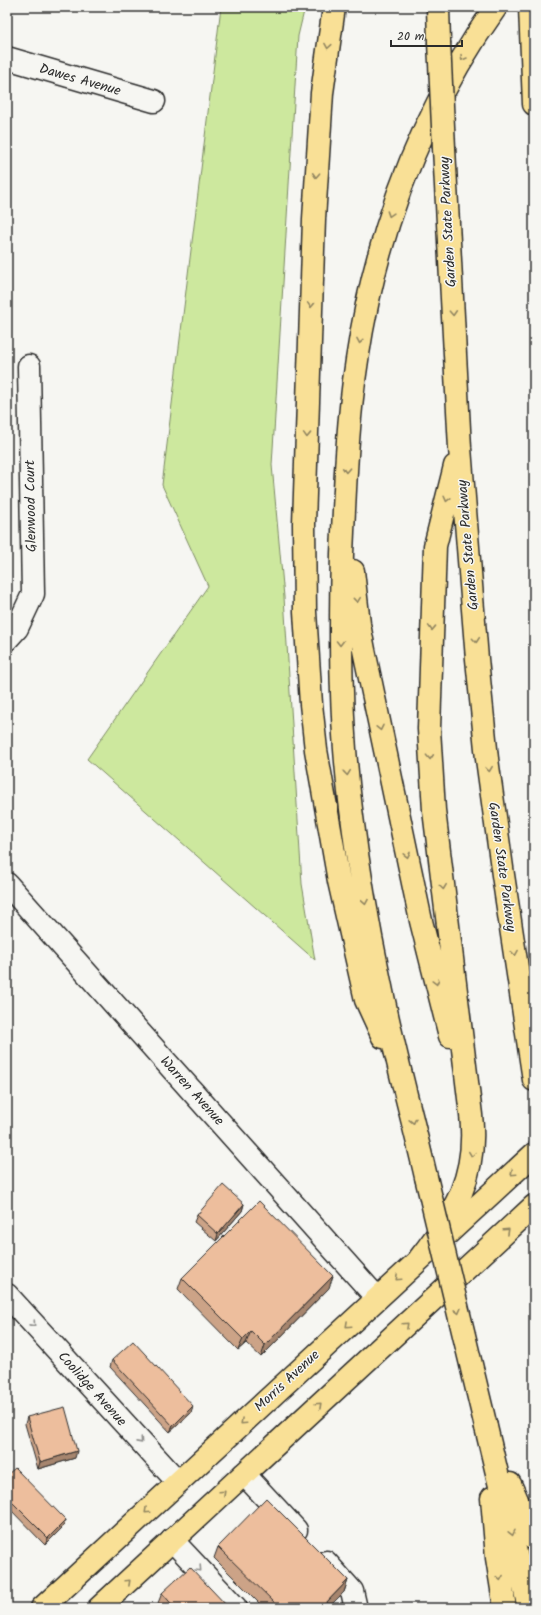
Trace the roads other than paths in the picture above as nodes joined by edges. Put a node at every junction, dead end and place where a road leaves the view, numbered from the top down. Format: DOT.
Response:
graph roads {
  1 [pos="334,7"];
  2 [pos="438,7"];
  3 [pos="497,7"];
  4 [pos="530,7"];
  5 [pos="7,58"];
  6 [pos="154,101"];
  7 [pos="534,104"];
  8 [pos="29,366"];
  9 [pos="460,448"];
  10 [pos="345,492"];
  11 [pos="7,639"];
  12 [pos="7,884"];
  13 [pos="534,1080"];
  14 [pos="404,1083"];
  15 [pos="471,1115"];
  16 [pos="534,1154"];
  17 [pos="534,1206"];
  18 [pos="420,1258"];
  19 [pos="7,1295"];
  20 [pos="377,1298"];
  21 [pos="486,1427"];
  22 [pos="244,1474"];
  23 [pos="178,1482"];
  24 [pos="534,1539"];
  25 [pos="172,1540"];
  26 [pos="42,1608"];
  27 [pos="99,1608"];
  28 [pos="236,1608"];
  29 [pos="352,1608"];
  30 [pos="505,1608"];
  31 [pos="529,1608"];
  1 -- 14 [label="main road, one-way"];
  2 -- 9 [label="main road, Garden State Parkway, one-way, bridge"];
  3 -- 10 [label="main road, one-way"];
  4 -- 7 [label="main road"];
  5 -- 6 [label="street, Dawes Avenue"];
  8 -- 11 [label="street, Glenwood Court"];
  9 -- 13 [label="main road, Garden State Parkway, one-way"];
  9 -- 15 [label="main road, one-way"];
  10 -- 14 [label="main road, one-way"];
  10 -- 15 [label="main road, one-way"];
  12 -- 20 [label="street, Warren Avenue"];
  14 -- 21 [label="main road, one-way, bridge"];
  15 -- 18 [label="main road, one-way"];
  16 -- 18 [label="main road, Morris Avenue, one-way"];
  22 -- 17 [label="main road, one-way"];
  18 -- 20 [label="main road, Morris Avenue, one-way"];
  19 -- 23 [label="street, Coolidge Avenue, one-way"];
  20 -- 23 [label="main road, Morris Avenue, one-way"];
  21 -- 24 [label="main road"];
  21 -- 30 [label="main road, one-way"];
  21 -- 31 [label="main road, one-way"];
  25 -- 22 [label="main road, one-way"];
  22 -- 29 [label="street"];
  23 -- 26 [label="main road, Morris Avenue, one-way"];
  27 -- 25 [label="main road, one-way"];
  25 -- 28 [label="street, one-way"];
}
